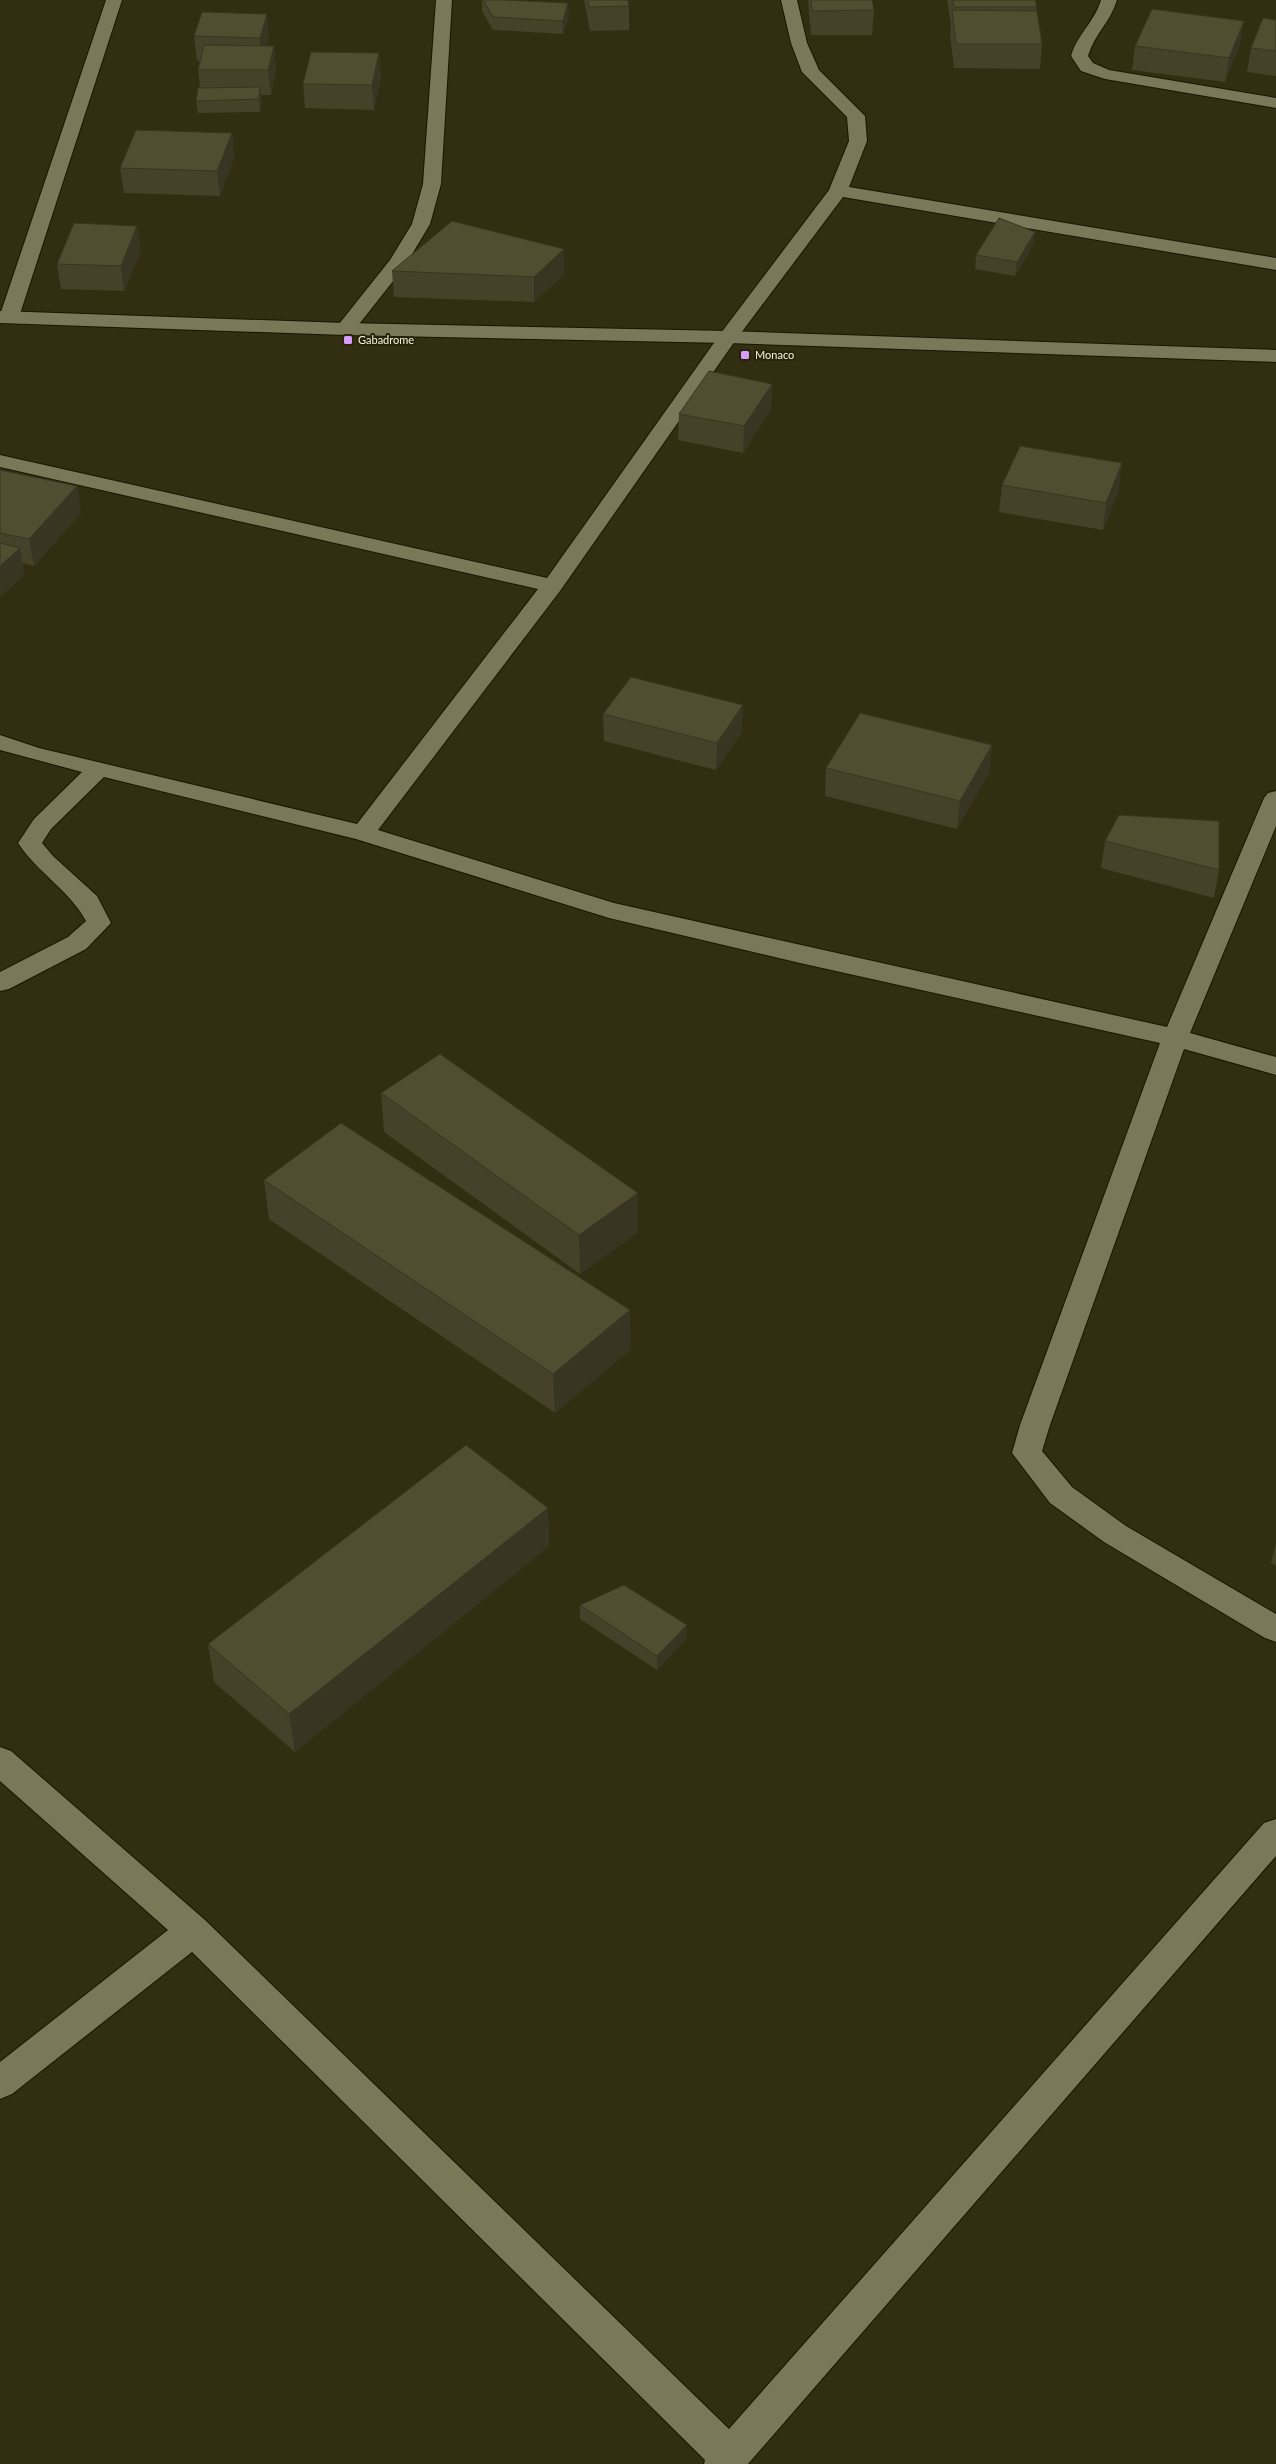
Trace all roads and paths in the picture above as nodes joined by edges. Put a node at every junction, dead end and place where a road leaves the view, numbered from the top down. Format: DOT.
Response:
graph roads {
  1 [pos="114,0"];
  2 [pos="444,0"];
  3 [pos="790,0"];
  4 [pos="1109,0"];
  5 [pos="1276,103"];
  6 [pos="838,191"];
  7 [pos="1276,264"];
  8 [pos="4,317"];
  9 [pos="345,329"];
  10 [pos="728,337"];
  11 [pos="1276,356"];
  12 [pos="0,461"];
  13 [pos="552,586"];
  14 [pos="0,742"];
  15 [pos="99,769"];
  16 [pos="1276,798"];
  17 [pos="362,833"];
  18 [pos="0,982"];
  19 [pos="1175,1038"];
  20 [pos="1276,1066"];
  21 [pos="1276,1629"];
  22 [pos="0,1761"];
  23 [pos="1276,1833"];
  24 [pos="193,1931"];
  25 [pos="0,2084"];
  26 [pos="726,2460"];
  1 -- 8 [label="street"];
  2 -- 9 [label="street"];
  3 -- 6 [label="street"];
  4 -- 5 [label="street"];
  6 -- 7 [label="street"];
  6 -- 10 [label="street"];
  8 -- 9 [label="street"];
  9 -- 10 [label="street"];
  10 -- 11 [label="street"];
  10 -- 13 [label="street"];
  12 -- 13 [label="street"];
  13 -- 17 [label="street"];
  14 -- 15 [label="street"];
  15 -- 17 [label="street"];
  15 -- 18 [label="street"];
  16 -- 19 [label="street"];
  17 -- 19 [label="street"];
  19 -- 20 [label="street"];
  19 -- 21 [label="street"];
  22 -- 24 [label="street"];
  23 -- 26 [label="street"];
  24 -- 25 [label="street"];
  24 -- 26 [label="street"];
}
